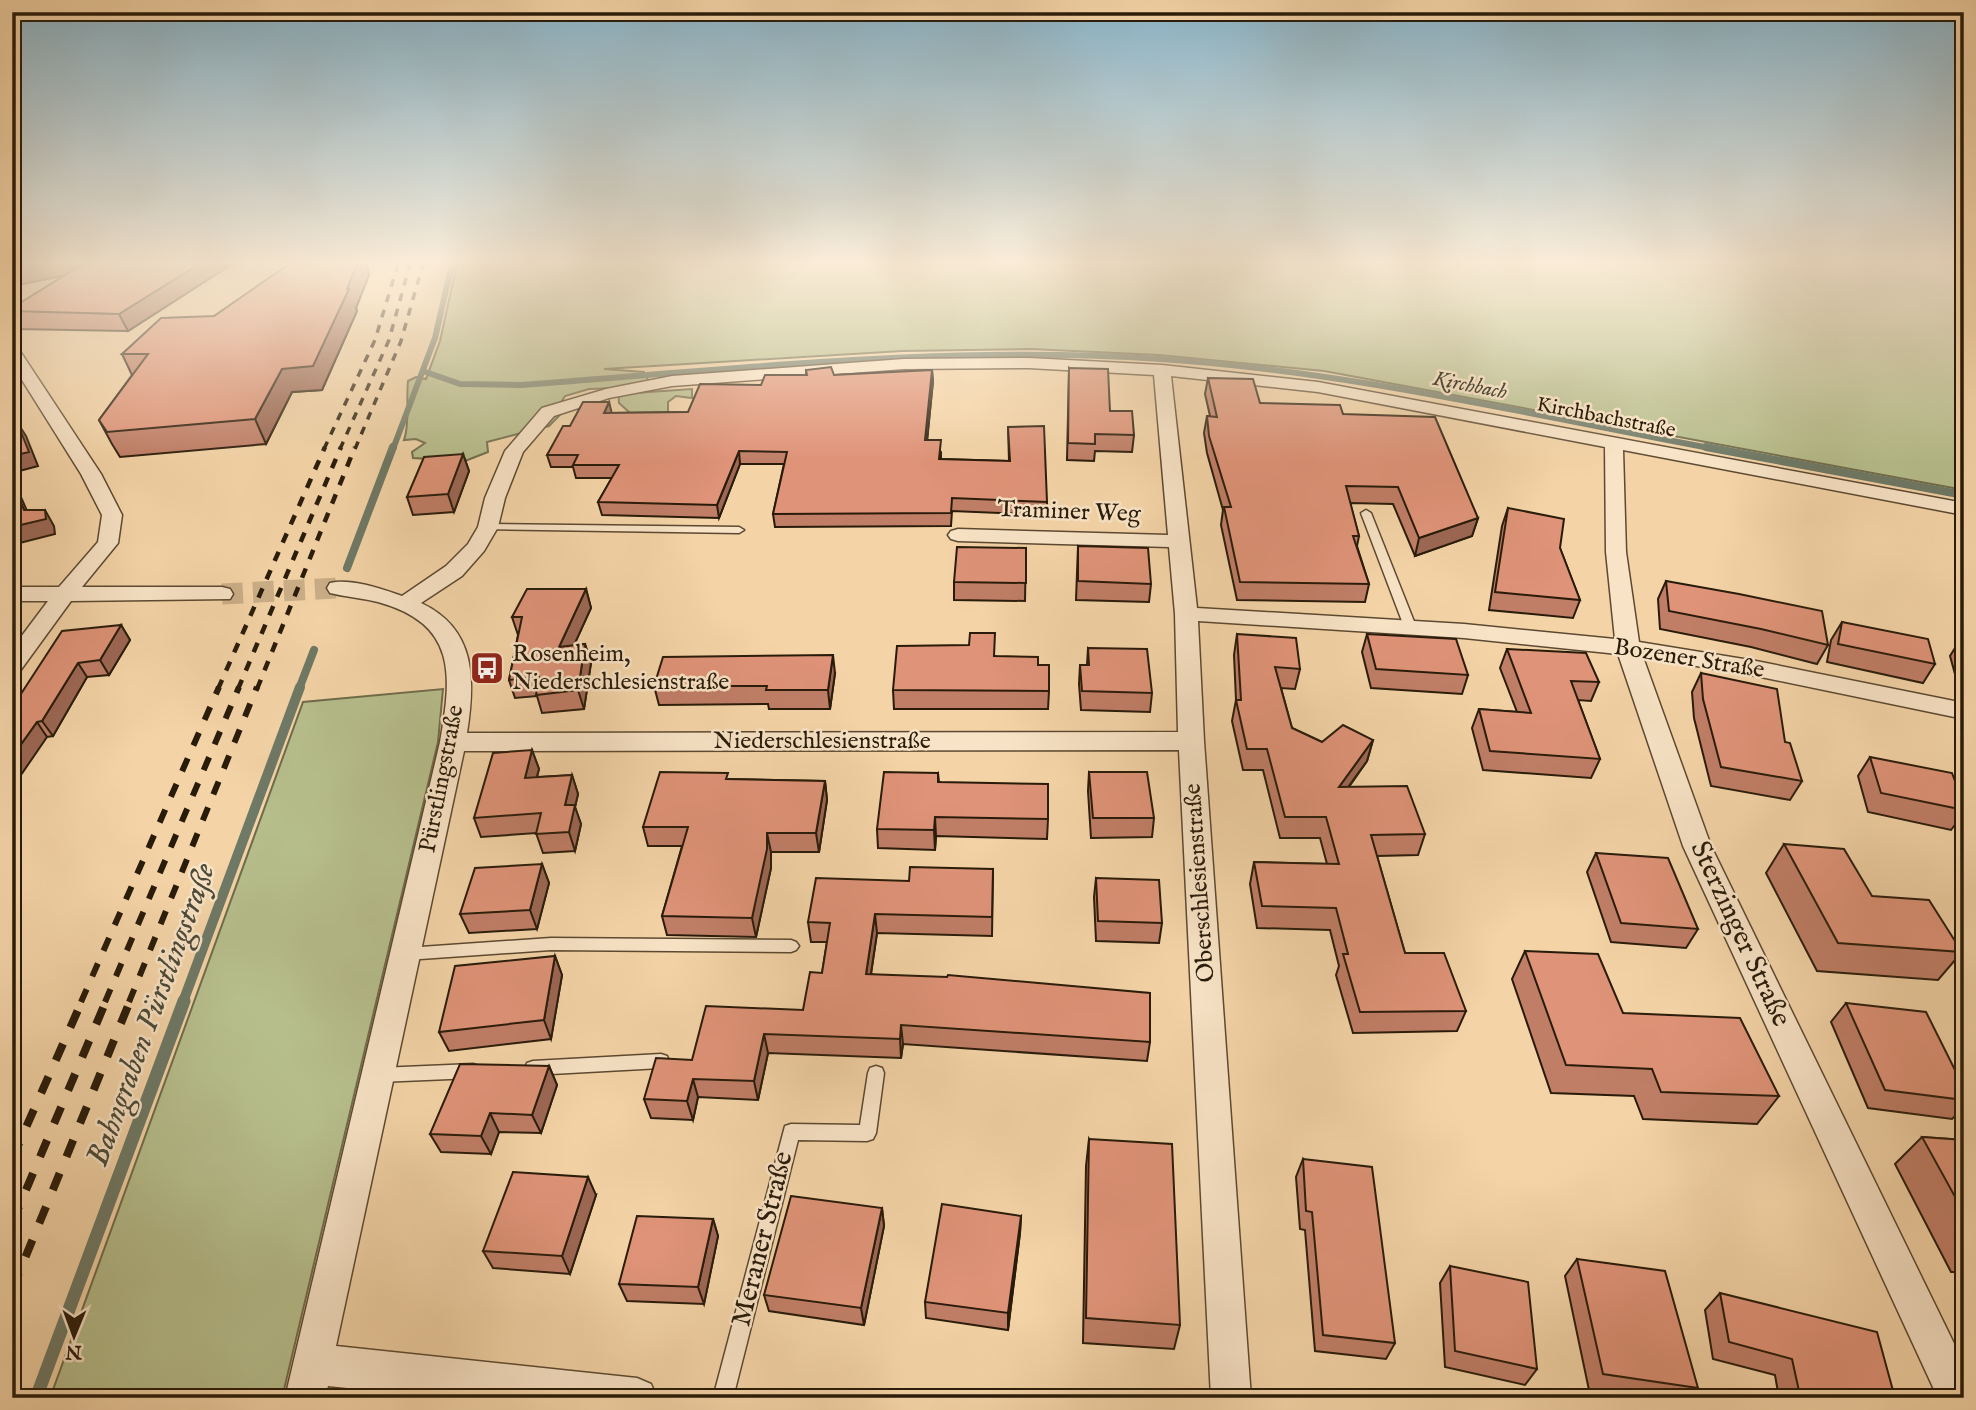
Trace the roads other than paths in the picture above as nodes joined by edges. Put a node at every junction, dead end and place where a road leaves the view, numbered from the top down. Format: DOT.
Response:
graph roads {
  1 [pos="12,351"];
  2 [pos="1161,370"];
  3 [pos="1614,443"];
  4 [pos="1964,509"];
  5 [pos="1366,513"];
  6 [pos="488,527"];
  7 [pos="739,530"];
  8 [pos="958,535"];
  9 [pos="1178,541"];
  10 [pos="338,589"];
  11 [pos="65,593"];
  12 [pos="12,594"];
  13 [pos="222,594"];
  14 [pos="407,603"];
  15 [pos="1186,614"];
  16 [pos="1411,629"];
  17 [pos="1629,648"];
  18 [pos="12,666"];
  19 [pos="1964,711"];
  20 [pos="1191,741"];
  21 [pos="453,742"];
  22 [pos="791,946"];
  23 [pos="406,954"];
  24 [pos="661,1061"];
  25 [pos="876,1073"];
  26 [pos="379,1076"];
  27 [pos="309,1381"];
  28 [pos="637,1398"];
  29 [pos="723,1398"];
  30 [pos="1231,1398"];
  31 [pos="1959,1398"];
  1 -- 11 [label="street"];
  2 -- 3 [label="street, Kirchbachstraße"];
  2 -- 6 [label="street, Kirchbachstraße"];
  2 -- 9 [label="street, Oberschlesienstraße"];
  3 -- 4 [label="street, Kirchbachstraße"];
  3 -- 17 [label="street, Sterzinger Straße"];
  5 -- 16 [label="lane"];
  6 -- 7 [label="lane"];
  6 -- 14 [label="street"];
  8 -- 9 [label="street, Traminer Weg"];
  9 -- 15 [label="street, Oberschlesienstraße"];
  10 -- 14 [label="street, Pürstlingstraße"];
  11 -- 12 [label="street"];
  11 -- 13 [label="street"];
  11 -- 18 [label="street"];
  14 -- 21 [label="street, Pürstlingstraße"];
  15 -- 16 [label="street, Bozener Straße"];
  15 -- 20 [label="street, Oberschlesienstraße"];
  16 -- 17 [label="street, Bozener Straße"];
  17 -- 19 [label="street, Bozener Straße"];
  17 -- 31 [label="street, Sterzinger Straße"];
  20 -- 21 [label="street, Niederschlesienstraße"];
  20 -- 30 [label="street, Oberschlesienstraße"];
  21 -- 23 [label="street, Pürstlingstraße"];
  22 -- 23 [label="lane"];
  23 -- 26 [label="street, Pürstlingstraße"];
  24 -- 26 [label="lane"];
  25 -- 29 [label="lane, Meraner Straße"];
  26 -- 27 [label="street, Pürstlingstraße"];
  27 -- 28 [label="street"];
}
